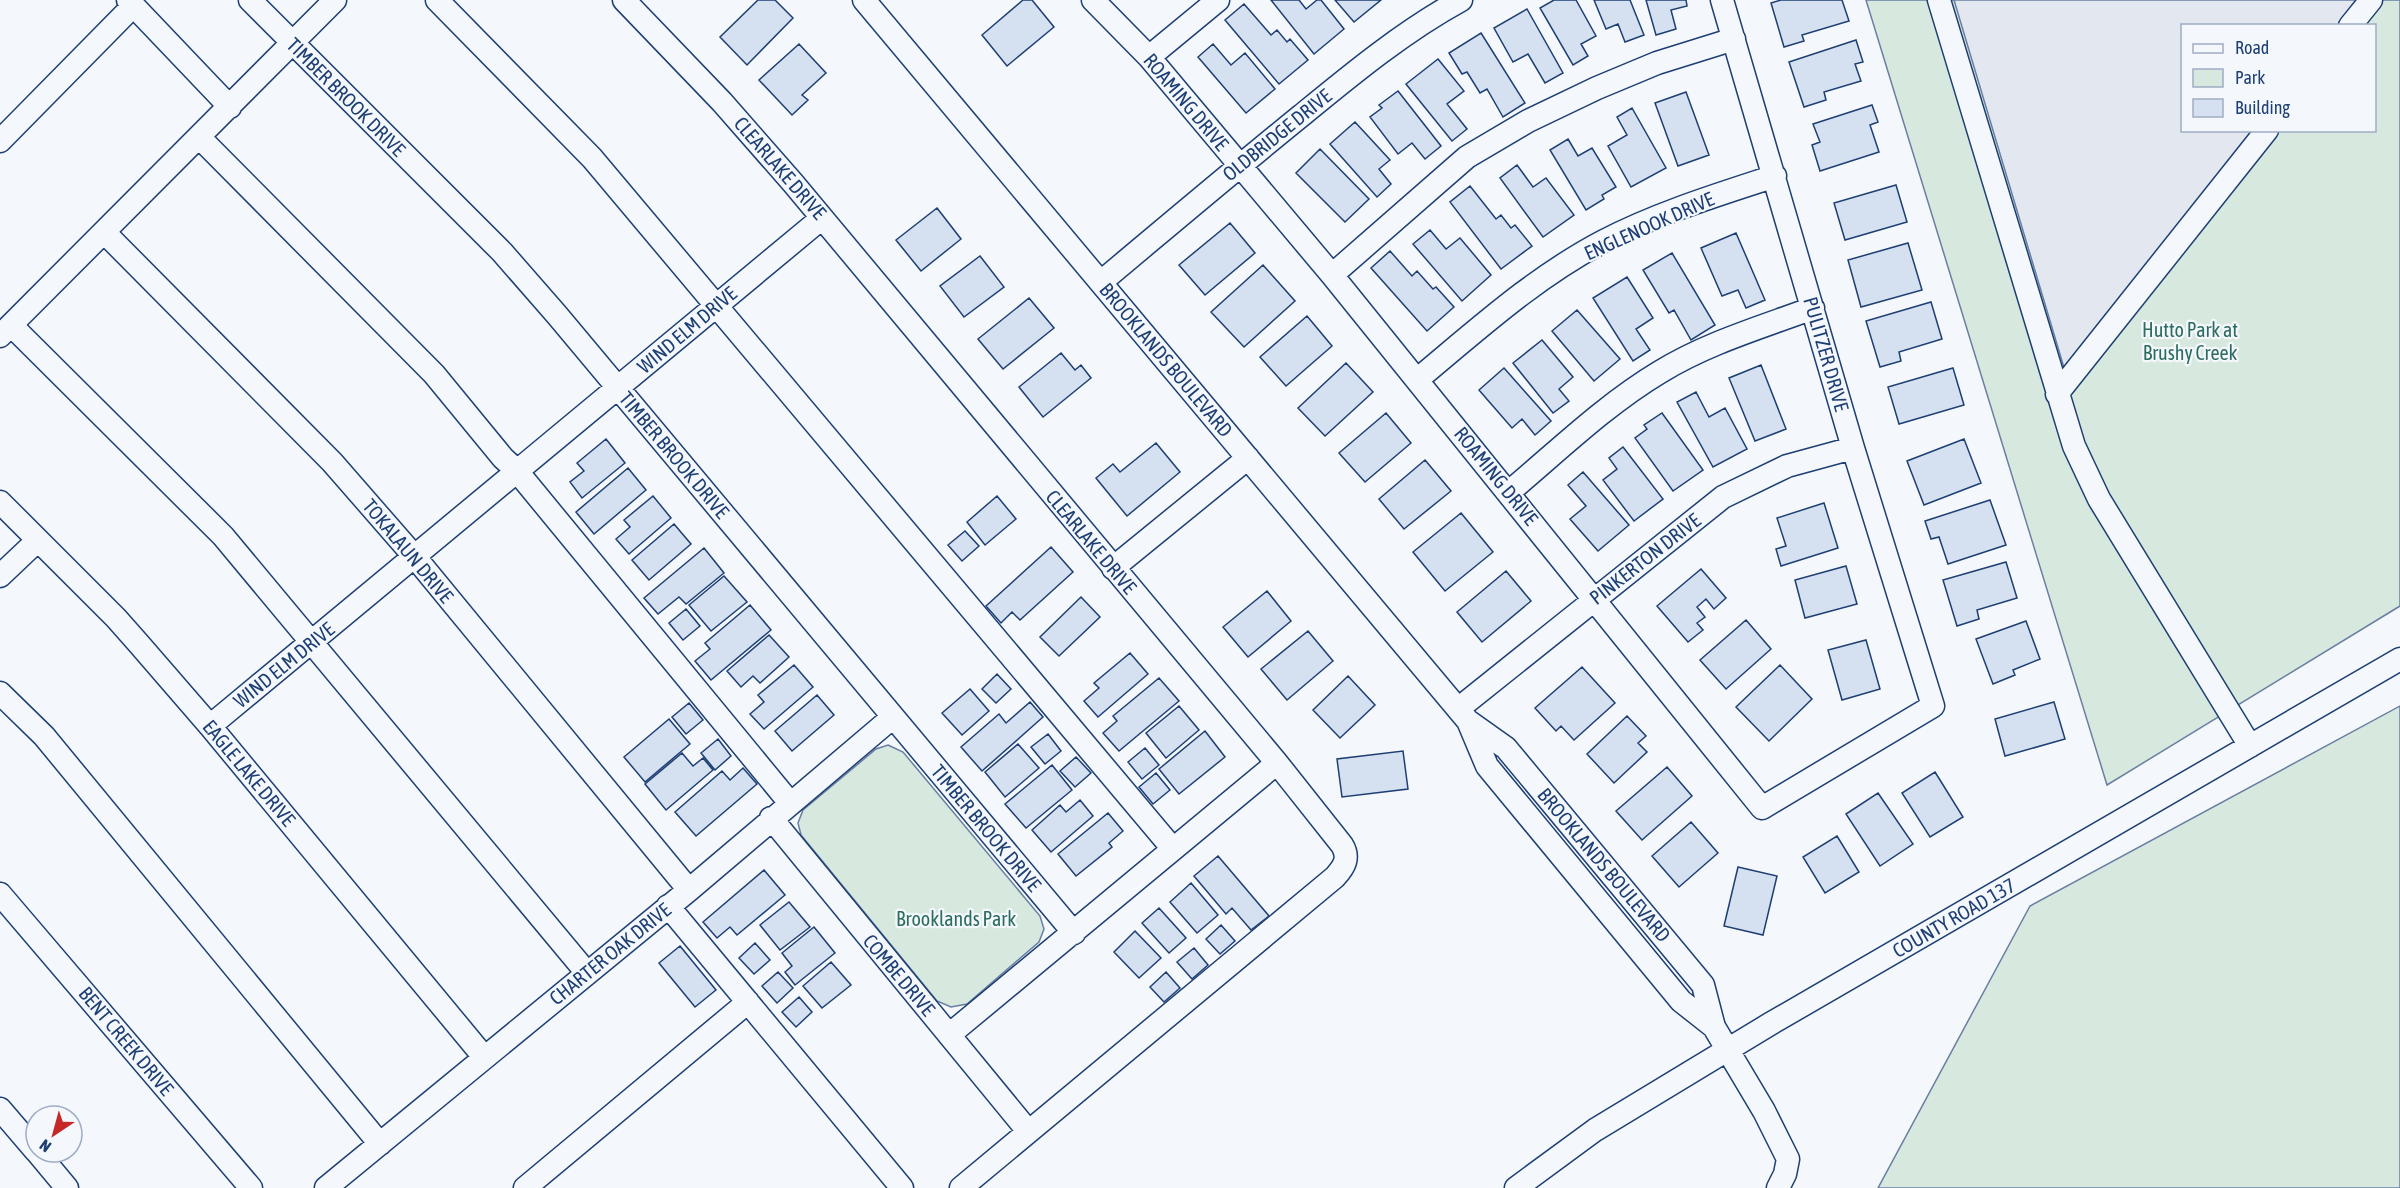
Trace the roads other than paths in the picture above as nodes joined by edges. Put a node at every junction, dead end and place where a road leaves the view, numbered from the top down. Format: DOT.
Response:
graph roads {
  1 [pos="250,0"];
  2 [pos="335,0"];
  3 [pos="437,0"];
  4 [pos="624,0"];
  5 [pos="864,0"];
  6 [pos="1093,0"];
  7 [pos="1218,0"];
  8 [pos="1461,0"];
  9 [pos="1722,0"];
  10 [pos="1939,0"];
  11 [pos="2371,0"];
  12 [pos="130,3"];
  13 [pos="2352,24"];
  14 [pos="1734,39"];
  15 [pos="292,43"];
  16 [pos="1149,57"];
  17 [pos="230,107"];
  18 [pos="2265,132"];
  19 [pos="200,138"];
  20 [pos="0,141"];
  21 [pos="1239,165"];
  22 [pos="1775,176"];
  23 [pos="822,218"];
  24 [pos="104,232"];
  25 [pos="1332,275"];
  26 [pos="1101,282"];
  27 [pos="717,304"];
  28 [pos="1813,308"];
  29 [pos="6,331"];
  30 [pos="1418,379"];
  31 [pos="618,389"];
  32 [pos="2057,394"];
  33 [pos="1853,448"];
  34 [pos="1248,458"];
  35 [pos="516,470"];
  36 [pos="1509,492"];
  37 [pos="0,502"];
  38 [pos="38,540"];
  39 [pos="414,556"];
  40 [pos="1113,568"];
  41 [pos="0,576"];
  42 [pos="1594,599"];
  43 [pos="311,643"];
  44 [pos="2400,658"];
  45 [pos="0,693"];
  46 [pos="1934,706"];
  47 [pos="1463,715"];
  48 [pos="893,717"];
  49 [pos="210,726"];
  50 [pos="2250,746"];
  51 [pos="1277,763"];
  52 [pos="790,803"];
  53 [pos="771,818"];
  54 [pos="1173,849"];
  55 [pos="688,890"];
  56 [pos="0,894"];
  57 [pos="668,906"];
  58 [pos="1074,933"];
  59 [pos="587,973"];
  60 [pos="748,1002"];
  61 [pos="949,1035"];
  62 [pos="1728,1052"];
  63 [pos="484,1057"];
  64 [pos="0,1109"];
  65 [pos="1028,1131"];
  66 [pos="24,1137"];
  67 [pos="380,1144"];
  68 [pos="47,1164"];
  69 [pos="67,1188"];
  70 [pos="251,1188"];
  71 [pos="326,1188"];
  72 [pos="525,1188"];
  73 [pos="902,1188"];
  74 [pos="961,1188"];
  75 [pos="1516,1188"];
  76 [pos="1778,1188"];
  1 -- 15 [label="street, TIMBER BROOK DRIVE"];
  2 -- 15 [label="street"];
  3 -- 27 [label="street"];
  4 -- 23 [label="street, CLEARLAKE DRIVE"];
  5 -- 26 [label="street, BROOKLANDS BOULEVARD"];
  6 -- 16 [label="street, ROAMING DRIVE"];
  7 -- 16 [label="street"];
  8 -- 21 [label="street, OLDBRIDGE DRIVE"];
  9 -- 14 [label="street, PULITZER DRIVE"];
  10 -- 32 [label="street"];
  11 -- 13 [label="street"];
  12 -- 17 [label="street"];
  12 -- 20 [label="street"];
  14 -- 22 [label="street, PULITZER DRIVE"];
  14 -- 25 [label="street"];
  15 -- 17 [label="street"];
  15 -- 31 [label="street, TIMBER BROOK DRIVE"];
  16 -- 21 [label="street, ROAMING DRIVE"];
  17 -- 19 [label="street"];
  18 -- 32 [label="street"];
  19 -- 24 [label="street"];
  19 -- 35 [label="street"];
  21 -- 25 [label="street, ROAMING DRIVE"];
  21 -- 26 [label="street, OLDBRIDGE DRIVE"];
  22 -- 28 [label="street, PULITZER DRIVE"];
  22 -- 30 [label="street, ENGLENOOK DRIVE"];
  23 -- 27 [label="street, WIND ELM DRIVE"];
  23 -- 40 [label="street, CLEARLAKE DRIVE"];
  24 -- 29 [label="street"];
  24 -- 39 [label="street, TOKALAUN DRIVE"];
  25 -- 30 [label="street, ROAMING DRIVE"];
  26 -- 34 [label="street, BROOKLANDS BOULEVARD"];
  27 -- 31 [label="street, WIND ELM DRIVE"];
  27 -- 54 [label="street"];
  28 -- 33 [label="street, PULITZER DRIVE"];
  28 -- 36 [label="street"];
  29 -- 43 [label="street"];
  30 -- 36 [label="street, ROAMING DRIVE"];
  31 -- 35 [label="street, WIND ELM DRIVE"];
  31 -- 48 [label="street, TIMBER BROOK DRIVE"];
  32 -- 50 [label="street"];
  33 -- 42 [label="street, PINKERTON DRIVE"];
  33 -- 46 [label="street, PULITZER DRIVE"];
  34 -- 40 [label="street"];
  34 -- 47 [label="street, BROOKLANDS BOULEVARD"];
  35 -- 39 [label="street, WIND ELM DRIVE"];
  35 -- 52 [label="street"];
  36 -- 42 [label="street, ROAMING DRIVE"];
  37 -- 38 [label="street, EAGLE LAKE DRIVE"];
  38 -- 41 [label="street"];
  38 -- 49 [label="street, EAGLE LAKE DRIVE"];
  39 -- 43 [label="street, WIND ELM DRIVE"];
  39 -- 55 [label="street, TOKALAUN DRIVE"];
  40 -- 51 [label="street, CLEARLAKE DRIVE"];
  42 -- 46 [label="street, ROAMING DRIVE"];
  42 -- 47 [label="street, PINKERTON DRIVE"];
  43 -- 49 [label="street, WIND ELM DRIVE"];
  43 -- 59 [label="street"];
  44 -- 50 [label="street, COUNTY ROAD 137"];
  45 -- 67 [label="street"];
  47 -- 62 [label="street, BROOKLANDS BOULEVARD"];
  48 -- 52 [label="street, CHARTER OAK DRIVE"];
  48 -- 58 [label="street, TIMBER BROOK DRIVE"];
  49 -- 63 [label="street, EAGLE LAKE DRIVE"];
  50 -- 62 [label="street, COUNTY ROAD 137"];
  51 -- 54 [label="street"];
  51 -- 65 [label="street, CLEARLAKE DRIVE"];
  52 -- 53 [label="street, CHARTER OAK DRIVE"];
  53 -- 55 [label="street, CHARTER OAK DRIVE"];
  53 -- 61 [label="street, COMBE DRIVE"];
  54 -- 58 [label="street"];
  55 -- 57 [label="street, CHARTER OAK DRIVE"];
  56 -- 70 [label="street, BENT CREEK DRIVE"];
  57 -- 59 [label="street, CHARTER OAK DRIVE"];
  57 -- 60 [label="street"];
  58 -- 61 [label="street"];
  59 -- 63 [label="street, CHARTER OAK DRIVE"];
  60 -- 72 [label="street"];
  60 -- 73 [label="street"];
  61 -- 65 [label="street, COMBE DRIVE"];
  62 -- 75 [label="street, COUNTY ROAD 137"];
  62 -- 76 [label="street, BROOKLANDS BOULEVARD"];
  63 -- 67 [label="street, CHARTER OAK DRIVE"];
  64 -- 66 [label="street"];
  65 -- 74 [label="street"];
  67 -- 71 [label="street, CHARTER OAK DRIVE"];
  68 -- 69 [label="street"];
}
